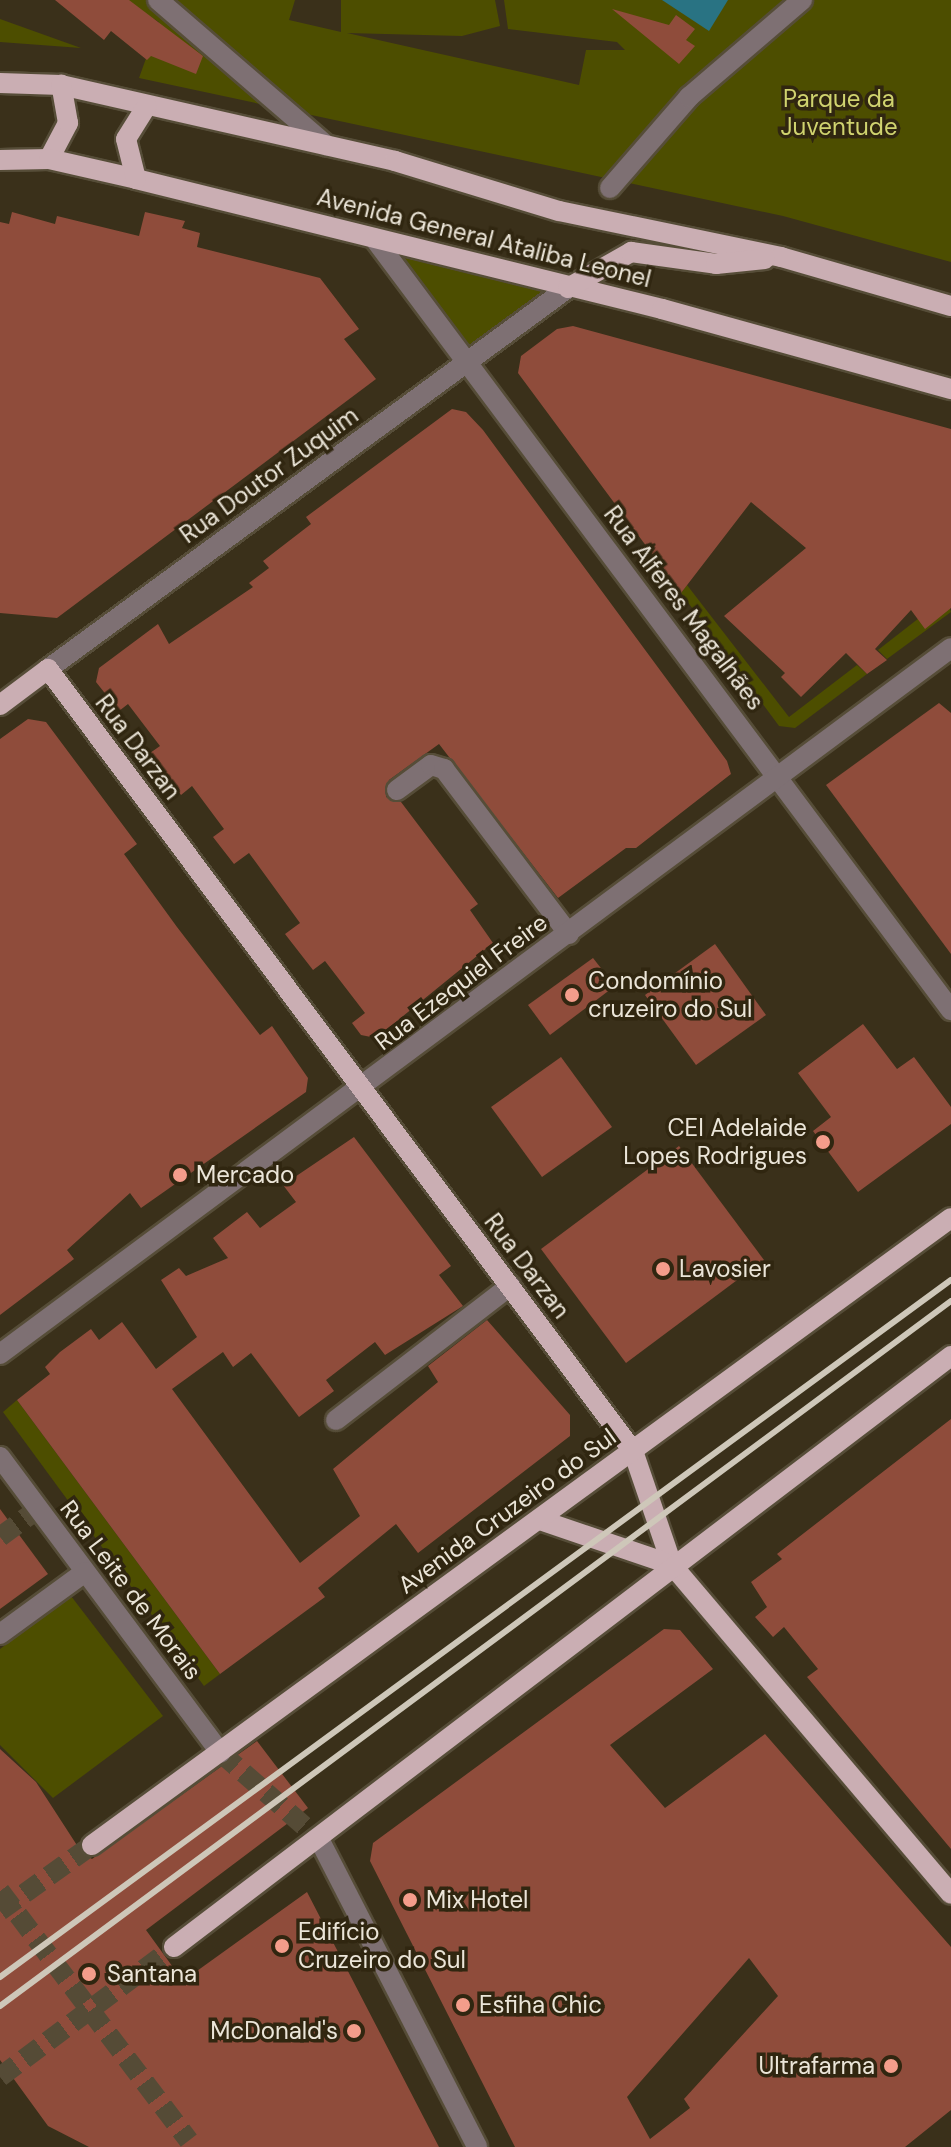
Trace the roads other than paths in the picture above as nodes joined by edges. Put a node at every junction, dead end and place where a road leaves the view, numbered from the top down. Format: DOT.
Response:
graph roads {
  1 [pos="158,0"];
  2 [pos="802,0"];
  3 [pos="0,83"];
  4 [pos="61,85"];
  5 [pos="147,106"];
  6 [pos="327,146"];
  7 [pos="49,159"];
  8 [pos="0,160"];
  9 [pos="136,179"];
  10 [pos="610,188"];
  11 [pos="374,238"];
  12 [pos="781,257"];
  13 [pos="568,288"];
  14 [pos="951,306"];
  15 [pos="468,361"];
  16 [pos="951,389"];
  17 [pos="951,648"];
  18 [pos="48,669"];
  19 [pos="0,705"];
  20 [pos="779,777"];
  21 [pos="397,790"];
  22 [pos="569,934"];
  23 [pos="951,1010"];
  24 [pos="362,1089"];
  25 [pos="950,1220"];
  26 [pos="510,1286"];
  27 [pos="0,1354"];
  28 [pos="951,1356"];
  29 [pos="336,1420"];
  30 [pos="633,1451"];
  31 [pos="0,1457"];
  32 [pos="540,1520"];
  33 [pos="672,1565"];
  34 [pos="85,1572"];
  35 [pos="0,1634"];
  36 [pos="221,1753"];
  37 [pos="319,1839"];
  38 [pos="92,1845"];
  39 [pos="951,1894"];
  40 [pos="174,1947"];
  41 [pos="477,2147"];
  1 -- 6 [label="street"];
  2 -- 10 [label="street"];
  3 -- 4 [label="main road, Avenida General Ataliba Leonel"];
  4 -- 5 [label="main road, Avenida General Ataliba Leonel"];
  4 -- 7 [label="main road"];
  5 -- 6 [label="main road, Avenida General Ataliba Leonel"];
  5 -- 9 [label="main road"];
  6 -- 12 [label="main road, Avenida General Ataliba Leonel"];
  7 -- 8 [label="main road, Avenida General Ataliba Leonel"];
  7 -- 9 [label="main road, Avenida General Ataliba Leonel"];
  9 -- 11 [label="main road, Avenida General Ataliba Leonel"];
  11 -- 13 [label="main road, Avenida General Ataliba Leonel"];
  11 -- 15 [label="street, Rua Alferes Magalhães"];
  12 -- 13 [label="main road"];
  12 -- 14 [label="main road, Avenida General Ataliba Leonel"];
  13 -- 15 [label="street, Rua Doutor Zuquim"];
  13 -- 16 [label="main road, Avenida General Ataliba Leonel"];
  15 -- 18 [label="street, Rua Doutor Zuquim"];
  15 -- 20 [label="street, Rua Alferes Magalhães"];
  17 -- 20 [label="street, Rua Ezequiel Freire"];
  18 -- 19 [label="main road, Rua Doutor Zuquim"];
  18 -- 24 [label="main road, Rua Darzan"];
  20 -- 22 [label="street, Rua Ezequiel Freire"];
  20 -- 23 [label="street, Rua Alferes Magalhães"];
  21 -- 22 [label="street"];
  22 -- 24 [label="street, Rua Ezequiel Freire"];
  24 -- 26 [label="main road, Rua Darzan"];
  24 -- 27 [label="street, Rua Ezequiel Freire"];
  25 -- 30 [label="main road, Avenida Cruzeiro do Sul"];
  26 -- 29 [label="street"];
  26 -- 30 [label="main road, Rua Darzan"];
  28 -- 33 [label="main road"];
  30 -- 32 [label="main road, Avenida Cruzeiro do Sul"];
  30 -- 33 [label="main road, Rua Darzan"];
  31 -- 34 [label="street, Rua Leite de Morais"];
  32 -- 33 [label="main road"];
  32 -- 36 [label="main road, Avenida Cruzeiro do Sul"];
  33 -- 37 [label="main road"];
  33 -- 39 [label="main road, Rua Darzan"];
  34 -- 35 [label="street"];
  34 -- 36 [label="street, Rua Leite de Morais"];
  36 -- 38 [label="main road, Avenida Cruzeiro do Sul"];
  37 -- 40 [label="main road"];
  37 -- 41 [label="street"];
}
